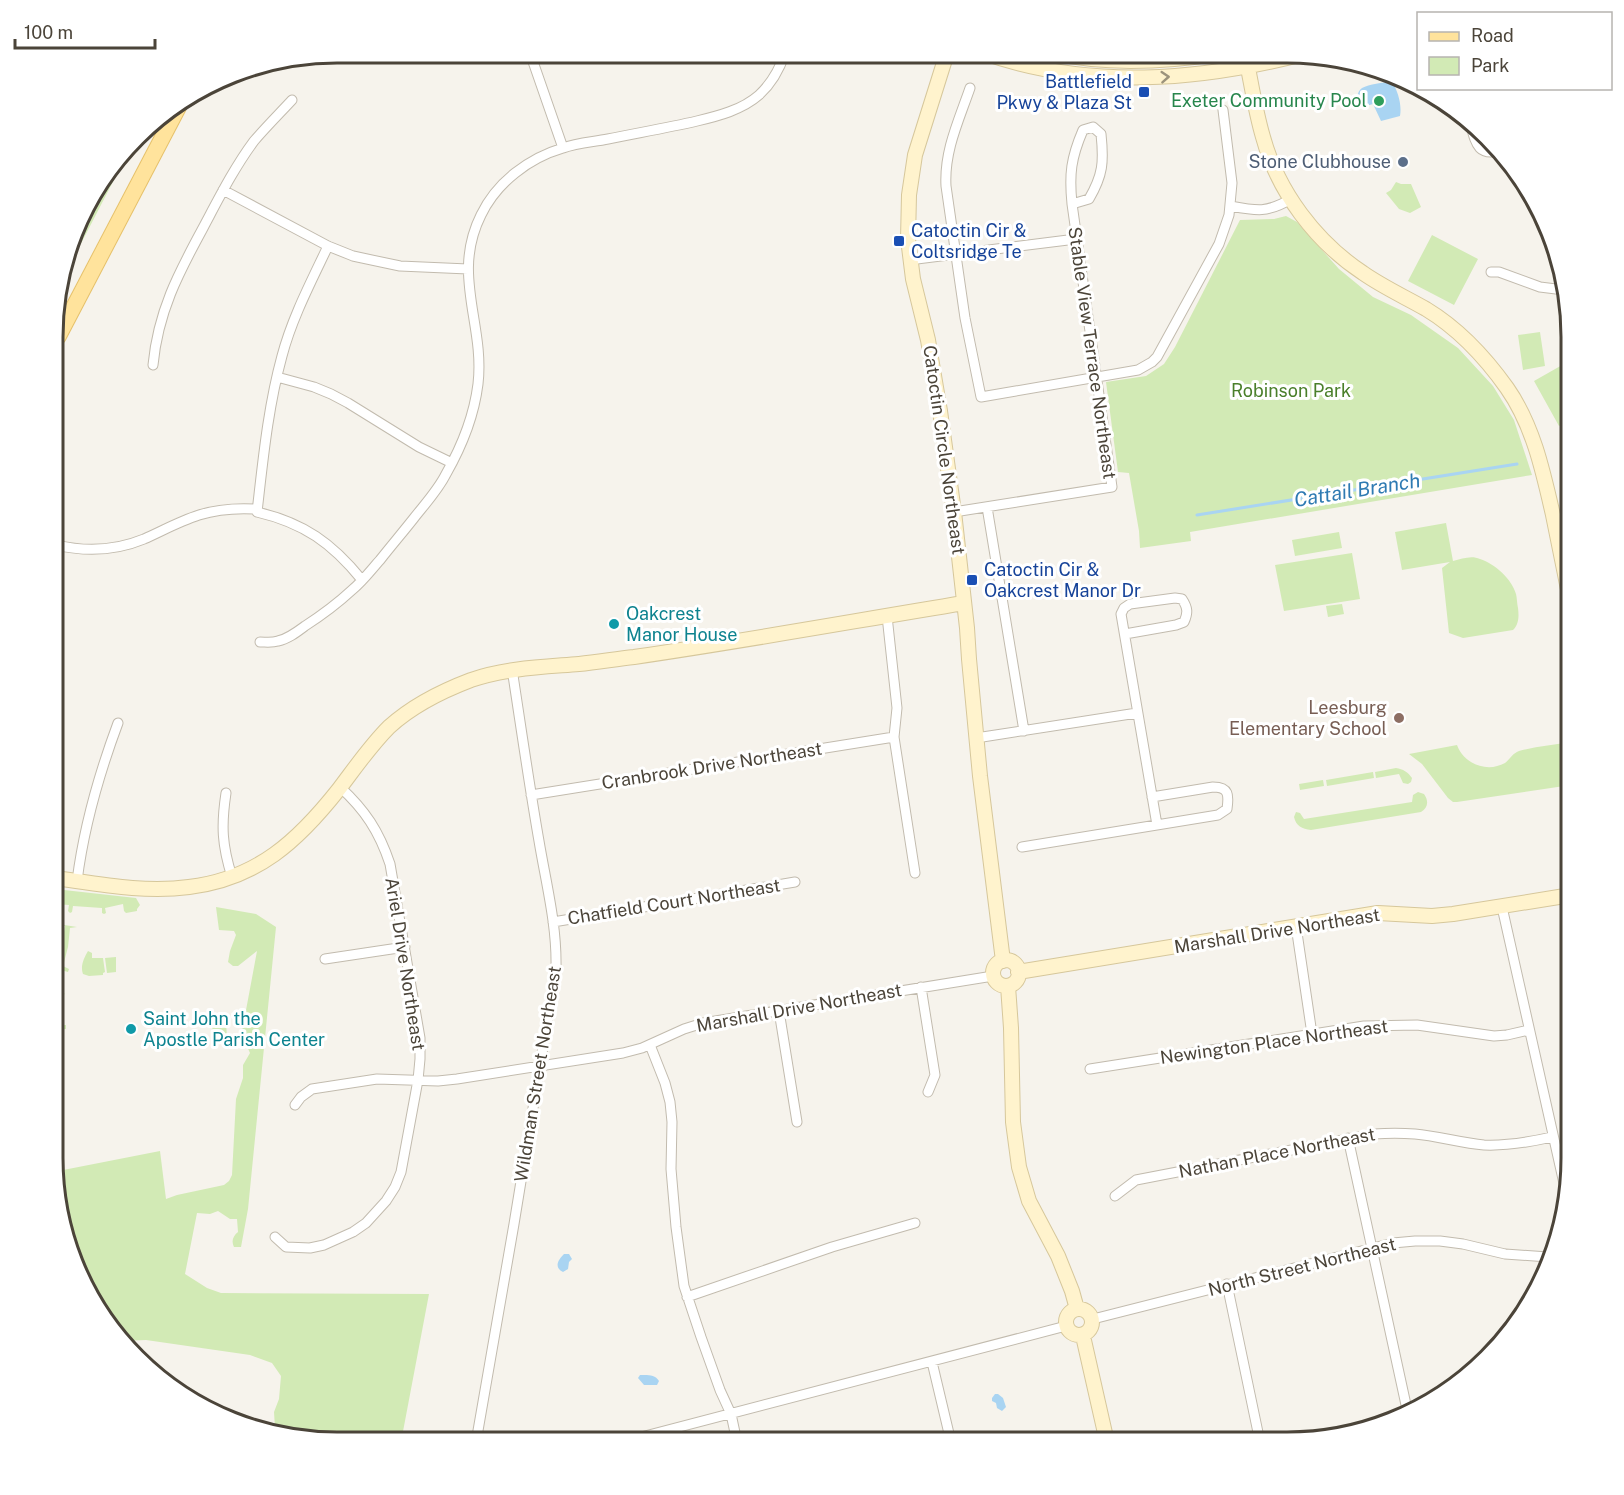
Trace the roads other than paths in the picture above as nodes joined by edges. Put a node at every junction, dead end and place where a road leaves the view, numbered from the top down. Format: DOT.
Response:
graph roads {
  1 [pos="534,63"];
  2 [pos="781,63"];
  3 [pos="944,63"];
  4 [pos="1016,63"];
  5 [pos="1234,63"];
  6 [pos="1247,63"];
  7 [pos="970,88"];
  8 [pos="292,100"];
  9 [pos="1223,110"];
  10 [pos="173,118"];
  11 [pos="1473,136"];
  12 [pos="563,147"];
  13 [pos="1489,152"];
  14 [pos="223,190"];
  15 [pos="1291,199"];
  16 [pos="1072,204"];
  17 [pos="1231,206"];
  18 [pos="1076,239"];
  19 [pos="328,246"];
  20 [pos="956,255"];
  21 [pos="909,260"];
  22 [pos="468,269"];
  23 [pos="1491,272"];
  24 [pos="1557,289"];
  25 [pos="64,326"];
  26 [pos="153,365"];
  27 [pos="277,377"];
  28 [pos="1096,378"];
  29 [pos="452,464"];
  30 [pos="987,507"];
  31 [pos="257,512"];
  32 [pos="954,512"];
  33 [pos="63,546"];
  34 [pos="1561,557"];
  35 [pos="362,580"];
  36 [pos="964,603"];
  37 [pos="887,616"];
  38 [pos="1125,634"];
  39 [pos="260,642"];
  40 [pos="512,669"];
  41 [pos="1137,714"];
  42 [pos="118,723"];
  43 [pos="1024,731"];
  44 [pos="894,737"];
  45 [pos="976,738"];
  46 [pos="340,788"];
  47 [pos="226,793"];
  48 [pos="531,795"];
  49 [pos="1152,797"];
  50 [pos="1157,825"];
  51 [pos="1022,847"];
  52 [pos="915,873"];
  53 [pos="232,877"];
  54 [pos="63,879"];
  55 [pos="76,881"];
  56 [pos="795,882"];
  57 [pos="1561,897"];
  58 [pos="1502,907"];
  59 [pos="553,922"];
  60 [pos="1296,926"];
  61 [pos="405,947"];
  62 [pos="325,959"];
  63 [pos="1003,961"];
  64 [pos="1018,972"];
  65 [pos="993,976"];
  66 [pos="1008,986"];
  67 [pos="921,987"];
  68 [pos="779,1011"];
  69 [pos="1529,1030"];
  70 [pos="1312,1034"];
  71 [pos="650,1044"];
  72 [pos="540,1067"];
  73 [pos="1090,1070"];
  74 [pos="418,1080"];
  75 [pos="928,1092"];
  76 [pos="295,1105"];
  77 [pos="797,1122"];
  78 [pos="1552,1137"];
  79 [pos="1348,1138"];
  80 [pos="1560,1170"];
  81 [pos="1115,1196"];
  82 [pos="915,1223"];
  83 [pos="275,1237"];
  84 [pos="1372,1248"];
  85 [pos="1542,1257"];
  86 [pos="1227,1284"];
  87 [pos="687,1297"];
  88 [pos="1077,1309"];
  89 [pos="1093,1319"];
  90 [pos="1066,1326"];
  91 [pos="1083,1336"];
  92 [pos="932,1362"];
  93 [pos="1406,1405"];
  94 [pos="731,1414"];
  95 [pos="478,1432"];
  96 [pos="661,1432"];
  97 [pos="735,1432"];
  98 [pos="949,1432"];
  99 [pos="1105,1432"];
  100 [pos="1258,1432"];
  1 -- 12 [label="street"];
  2 -- 12 [label="street"];
  3 -- 21 [label="street, Catoctin Circle Northeast"];
  4 -- 5 [label="street, one-way"];
  6 -- 15 [label="street"];
  7 -- 20 [label="street"];
  8 -- 14 [label="street"];
  9 -- 17 [label="street"];
  10 -- 25 [label="main road"];
  11 -- 13 [label="street"];
  12 -- 22 [label="street"];
  14 -- 19 [label="street"];
  14 -- 26 [label="street"];
  15 -- 17 [label="street"];
  15 -- 34 [label="street"];
  16 -- 16 [label="street, Stable View Terrace Northeast"];
  16 -- 18 [label="street, Stable View Terrace Northeast"];
  17 -- 28 [label="street"];
  18 -- 20 [label="street"];
  18 -- 28 [label="street, Stable View Terrace Northeast"];
  19 -- 22 [label="street"];
  19 -- 27 [label="street"];
  20 -- 21 [label="street"];
  20 -- 28 [label="street"];
  21 -- 32 [label="street, Catoctin Circle Northeast"];
  22 -- 29 [label="street"];
  23 -- 24 [label="street"];
  27 -- 29 [label="street"];
  27 -- 31 [label="street"];
  28 -- 30 [label="street, Stable View Terrace Northeast"];
  29 -- 35 [label="street"];
  30 -- 32 [label="street, Stable View Terrace Northeast"];
  30 -- 43 [label="street"];
  31 -- 33 [label="street"];
  31 -- 35 [label="street"];
  32 -- 36 [label="street, Catoctin Circle Northeast"];
  35 -- 39 [label="street"];
  36 -- 37 [label="street"];
  36 -- 45 [label="street, Catoctin Circle Northeast"];
  37 -- 40 [label="street"];
  37 -- 44 [label="street"];
  38 -- 38 [label="street"];
  38 -- 41 [label="street"];
  40 -- 46 [label="street"];
  40 -- 48 [label="street, Wildman Street Northeast"];
  41 -- 43 [label="street"];
  41 -- 49 [label="street"];
  42 -- 55 [label="street"];
  43 -- 45 [label="street"];
  44 -- 48 [label="street, Cranbrook Drive Northeast"];
  44 -- 52 [label="street"];
  45 -- 63 [label="street, Catoctin Circle Northeast"];
  46 -- 53 [label="street"];
  46 -- 61 [label="street, Ariel Drive Northeast"];
  47 -- 53 [label="street"];
  48 -- 59 [label="street, Wildman Street Northeast"];
  49 -- 50 [label="street"];
  49 -- 50 [label="street"];
  50 -- 51 [label="street"];
  53 -- 55 [label="street"];
  54 -- 55 [label="street"];
  56 -- 59 [label="street, Chatfield Court Northeast"];
  57 -- 58 [label="street, Marshall Drive Northeast"];
  58 -- 60 [label="street, Marshall Drive Northeast"];
  58 -- 69 [label="street"];
  59 -- 72 [label="street, Wildman Street Northeast"];
  60 -- 64 [label="street, Marshall Drive Northeast"];
  60 -- 70 [label="street"];
  61 -- 62 [label="street"];
  61 -- 74 [label="street, Ariel Drive Northeast"];
  63 -- 64 [label="street"];
  63 -- 65 [label="street"];
  64 -- 66 [label="street"];
  65 -- 66 [label="street"];
  65 -- 67 [label="street, Marshall Drive Northeast"];
  66 -- 88 [label="street"];
  67 -- 68 [label="street, Marshall Drive Northeast"];
  67 -- 75 [label="street"];
  68 -- 71 [label="street, Marshall Drive Northeast"];
  68 -- 77 [label="street"];
  69 -- 70 [label="street, Newington Place Northeast"];
  69 -- 78 [label="street"];
  70 -- 73 [label="street, Newington Place Northeast"];
  71 -- 72 [label="street, Marshall Drive Northeast"];
  71 -- 87 [label="street"];
  72 -- 74 [label="street, Marshall Drive Northeast"];
  72 -- 95 [label="street, Wildman Street Northeast"];
  74 -- 76 [label="street, Marshall Drive Northeast"];
  74 -- 83 [label="street, Ariel Drive Northeast"];
  78 -- 79 [label="street, Nathan Place Northeast"];
  78 -- 80 [label="street"];
  79 -- 81 [label="street, Nathan Place Northeast"];
  79 -- 84 [label="street"];
  82 -- 87 [label="street"];
  84 -- 85 [label="street, North Street Northeast"];
  84 -- 86 [label="street, North Street Northeast"];
  84 -- 93 [label="street"];
  86 -- 89 [label="street, North Street Northeast"];
  86 -- 100 [label="street"];
  87 -- 94 [label="street"];
  88 -- 89 [label="street"];
  88 -- 90 [label="street"];
  89 -- 91 [label="street"];
  90 -- 91 [label="street"];
  90 -- 92 [label="street"];
  91 -- 99 [label="street"];
  92 -- 94 [label="street"];
  92 -- 98 [label="street"];
  94 -- 96 [label="street"];
  94 -- 97 [label="street"];
}
